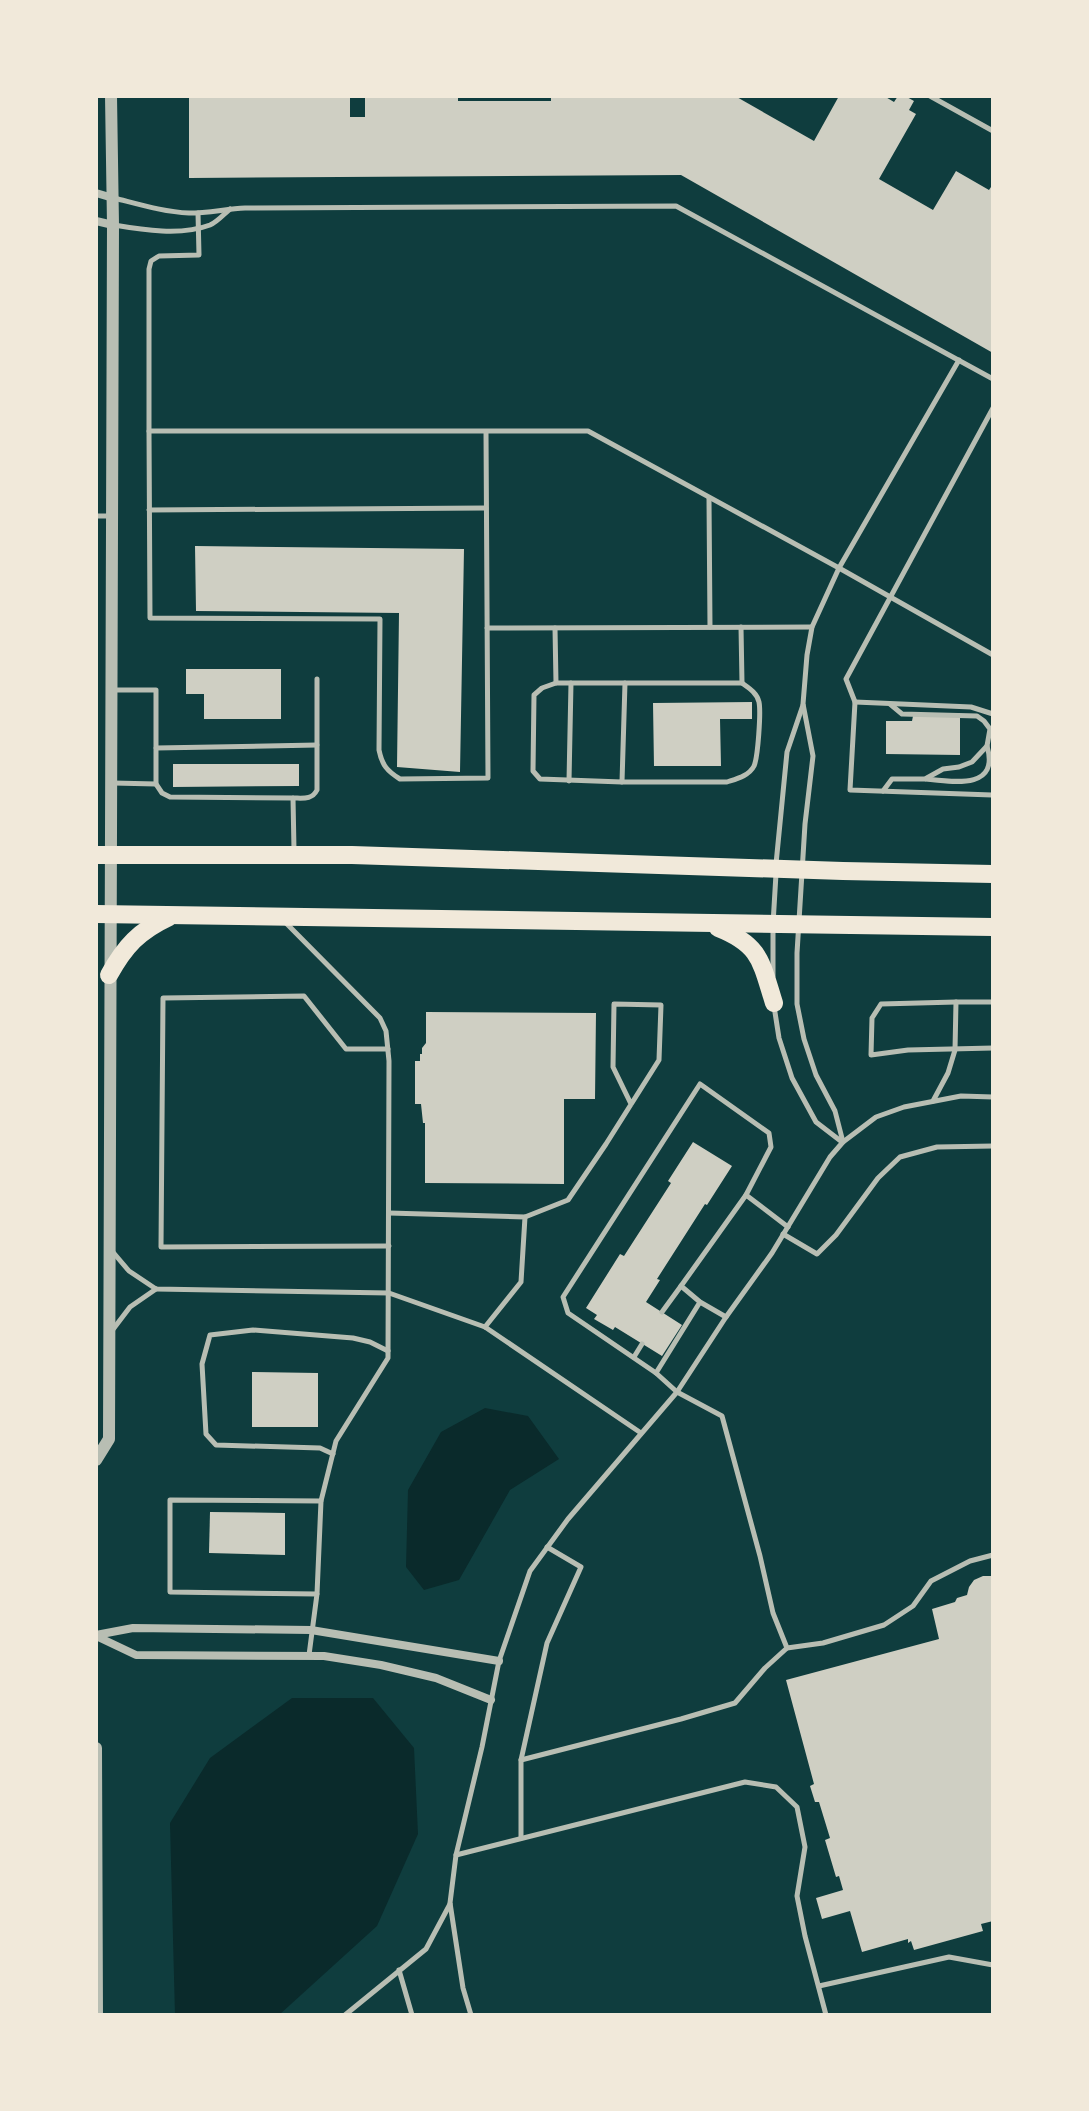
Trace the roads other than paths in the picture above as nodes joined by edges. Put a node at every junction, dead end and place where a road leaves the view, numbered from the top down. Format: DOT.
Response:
graph roads {
  1 [pos="111,96"];
  2 [pos="930,96"];
  3 [pos="993,131"];
  4 [pos="96,193"];
  5 [pos="113,198"];
  6 [pos="231,208"];
  7 [pos="198,213"];
  8 [pos="96,221"];
  9 [pos="113,225"];
  10 [pos="198,227"];
  11 [pos="959,360"];
  12 [pos="993,379"];
  13 [pos="993,408"];
  14 [pos="149,431"];
  15 [pos="486,431"];
  16 [pos="709,497"];
  17 [pos="486,508"];
  18 [pos="149,510"];
  19 [pos="96,516"];
  20 [pos="111,516"];
  21 [pos="839,568"];
  22 [pos="889,597"];
  23 [pos="710,627"];
  24 [pos="741,627"];
  25 [pos="812,627"];
  26 [pos="487,628"];
  27 [pos="555,628"];
  28 [pos="993,655"];
  29 [pos="317,679"];
  30 [pos="556,683"];
  31 [pos="571,683"];
  32 [pos="625,683"];
  33 [pos="742,683"];
  34 [pos="111,690"];
  35 [pos="855,702"];
  36 [pos="803,704"];
  37 [pos="890,704"];
  38 [pos="993,714"];
  39 [pos="317,745"];
  40 [pos="987,746"];
  41 [pos="156,748"];
  42 [pos="925,779"];
  43 [pos="569,781"];
  44 [pos="622,782"];
  45 [pos="110,783"];
  46 [pos="156,784"];
  47 [pos="883,792"];
  48 [pos="993,794"];
  49 [pos="293,798"];
  50 [pos="103,855"];
  51 [pos="294,855"];
  52 [pos="776,868"];
  53 [pos="802,870"];
  54 [pos="993,874"];
  55 [pos="103,914"];
  56 [pos="173,915"];
  57 [pos="280,917"];
  58 [pos="708,924"];
  59 [pos="773,924"];
  60 [pos="799,924"];
  61 [pos="993,927"];
  62 [pos="109,975"];
  63 [pos="956,1002"];
  64 [pos="993,1002"];
  65 [pos="774,1003"];
  66 [pos="993,1048"];
  67 [pos="388,1049"];
  68 [pos="955,1050"];
  69 [pos="993,1097"];
  70 [pos="933,1101"];
  71 [pos="631,1104"];
  72 [pos="843,1142"];
  73 [pos="993,1146"];
  74 [pos="746,1195"];
  75 [pos="389,1213"];
  76 [pos="525,1217"];
  77 [pos="788,1227"];
  78 [pos="783,1234"];
  79 [pos="389,1246"];
  80 [pos="109,1247"];
  81 [pos="681,1286"];
  82 [pos="156,1289"];
  83 [pos="389,1293"];
  84 [pos="700,1302"];
  85 [pos="662,1312"];
  86 [pos="726,1317"];
  87 [pos="485,1327"];
  88 [pos="109,1334"];
  89 [pos="642,1344"];
  90 [pos="388,1351"];
  91 [pos="634,1357"];
  92 [pos="656,1373"];
  93 [pos="677,1392"];
  94 [pos="642,1433"];
  95 [pos="333,1454"];
  96 [pos="96,1460"];
  97 [pos="321,1501"];
  98 [pos="547,1547"];
  99 [pos="993,1555"];
  100 [pos="317,1594"];
  101 [pos="311,1630"];
  102 [pos="96,1636"];
  103 [pos="787,1648"];
  104 [pos="309,1656"];
  105 [pos="499,1661"];
  106 [pos="491,1700"];
  107 [pos="96,1748"];
  108 [pos="521,1760"];
  109 [pos="521,1838"];
  110 [pos="456,1855"];
  111 [pos="450,1903"];
  112 [pos="993,1965"];
  113 [pos="399,1970"];
  114 [pos="819,1986"];
  115 [pos="97,2015"];
  116 [pos="345,2015"];
  117 [pos="412,2015"];
  118 [pos="471,2015"];
  119 [pos="826,2015"];
  1 -- 5 [label="street"];
  2 -- 3 [label="lane"];
  4 -- 5 [label="street"];
  5 -- 7 [label="lane"];
  5 -- 9 [label="street"];
  6 -- 7 [label="lane"];
  6 -- 10 [label="lane"];
  6 -- 11 [label="lane"];
  7 -- 10 [label="lane"];
  8 -- 9 [label="street"];
  9 -- 10 [label="lane"];
  9 -- 20 [label="street"];
  10 -- 14 [label="lane"];
  11 -- 12 [label="lane"];
  11 -- 21 [label="lane"];
  13 -- 22 [label="lane"];
  14 -- 15 [label="lane"];
  14 -- 18 [label="lane"];
  15 -- 16 [label="lane"];
  15 -- 17 [label="lane"];
  16 -- 21 [label="lane"];
  16 -- 23 [label="lane"];
  17 -- 18 [label="lane"];
  17 -- 26 [label="lane"];
  18 -- 26 [label="lane"];
  19 -- 20 [label="lane"];
  20 -- 34 [label="street"];
  21 -- 22 [label="lane"];
  21 -- 25 [label="lane"];
  22 -- 28 [label="lane"];
  22 -- 35 [label="lane"];
  23 -- 24 [label="lane"];
  23 -- 27 [label="lane"];
  24 -- 25 [label="lane"];
  24 -- 33 [label="lane"];
  25 -- 36 [label="lane"];
  26 -- 27 [label="lane"];
  27 -- 30 [label="lane"];
  29 -- 39 [label="lane"];
  30 -- 31 [label="lane"];
  30 -- 43 [label="lane"];
  31 -- 32 [label="lane"];
  31 -- 43 [label="lane"];
  32 -- 33 [label="lane"];
  32 -- 44 [label="lane"];
  33 -- 44 [label="lane"];
  34 -- 41 [label="lane"];
  34 -- 45 [label="street"];
  35 -- 37 [label="lane"];
  35 -- 47 [label="lane"];
  36 -- 52 [label="lane"];
  36 -- 53 [label="lane"];
  37 -- 38 [label="lane"];
  37 -- 40 [label="lane"];
  39 -- 41 [label="lane"];
  39 -- 49 [label="lane"];
  40 -- 42 [label="lane"];
  40 -- 42 [label="lane"];
  41 -- 46 [label="lane"];
  42 -- 47 [label="lane"];
  43 -- 44 [label="lane"];
  45 -- 46 [label="lane"];
  45 -- 50 [label="street"];
  46 -- 49 [label="lane"];
  47 -- 48 [label="lane"];
  49 -- 51 [label="lane"];
  50 -- 51 [label="highway"];
  50 -- 55 [label="street"];
  51 -- 52 [label="highway"];
  52 -- 53 [label="highway"];
  52 -- 59 [label="lane"];
  53 -- 54 [label="highway"];
  53 -- 60 [label="lane"];
  55 -- 56 [label="highway"];
  55 -- 62 [label="street"];
  56 -- 57 [label="highway"];
  56 -- 62 [label="highway"];
  57 -- 58 [label="highway"];
  57 -- 67 [label="lane"];
  58 -- 59 [label="highway"];
  58 -- 65 [label="highway"];
  59 -- 60 [label="highway"];
  59 -- 65 [label="lane"];
  60 -- 61 [label="highway"];
  60 -- 72 [label="lane"];
  62 -- 80 [label="street"];
  63 -- 64 [label="lane"];
  63 -- 68 [label="lane"];
  63 -- 68 [label="lane"];
  65 -- 72 [label="lane"];
  66 -- 68 [label="lane"];
  67 -- 75 [label="lane"];
  67 -- 79 [label="lane"];
  68 -- 70 [label="lane"];
  69 -- 70 [label="lane"];
  70 -- 72 [label="lane"];
  71 -- 71 [label="lane"];
  71 -- 76 [label="lane"];
  72 -- 77 [label="lane"];
  73 -- 78 [label="lane"];
  74 -- 77 [label="lane"];
  74 -- 81 [label="lane"];
  74 -- 91 [label="lane"];
  75 -- 76 [label="lane"];
  75 -- 79 [label="lane"];
  76 -- 87 [label="lane"];
  77 -- 78 [label="lane"];
  78 -- 86 [label="lane"];
  79 -- 83 [label="lane"];
  80 -- 82 [label="lane"];
  80 -- 88 [label="street"];
  81 -- 84 [label="lane"];
  81 -- 85 [label="lane"];
  82 -- 83 [label="lane"];
  82 -- 88 [label="lane"];
  83 -- 87 [label="lane"];
  83 -- 90 [label="lane"];
  84 -- 86 [label="lane"];
  84 -- 92 [label="lane"];
  86 -- 93 [label="lane"];
  87 -- 94 [label="lane"];
  88 -- 96 [label="street"];
  89 -- 91 [label="lane"];
  90 -- 95 [label="lane"];
  90 -- 95 [label="lane"];
  91 -- 92 [label="lane"];
  92 -- 93 [label="lane"];
  93 -- 94 [label="lane"];
  93 -- 103 [label="lane"];
  94 -- 98 [label="lane"];
  95 -- 97 [label="lane"];
  97 -- 100 [label="lane"];
  97 -- 100 [label="lane"];
  98 -- 105 [label="lane"];
  98 -- 108 [label="lane"];
  99 -- 103 [label="lane"];
  100 -- 101 [label="lane"];
  101 -- 102 [label="street"];
  101 -- 104 [label="lane"];
  101 -- 105 [label="street"];
  102 -- 104 [label="street"];
  103 -- 108 [label="lane"];
  104 -- 106 [label="street"];
  105 -- 106 [label="lane"];
  106 -- 110 [label="lane"];
  107 -- 115 [label="street"];
  108 -- 109 [label="lane"];
  109 -- 110 [label="lane"];
  109 -- 114 [label="lane"];
  110 -- 111 [label="lane"];
  111 -- 113 [label="lane"];
  111 -- 118 [label="lane"];
  112 -- 114 [label="lane"];
  113 -- 116 [label="lane"];
  113 -- 117 [label="lane"];
  114 -- 119 [label="lane"];
}
